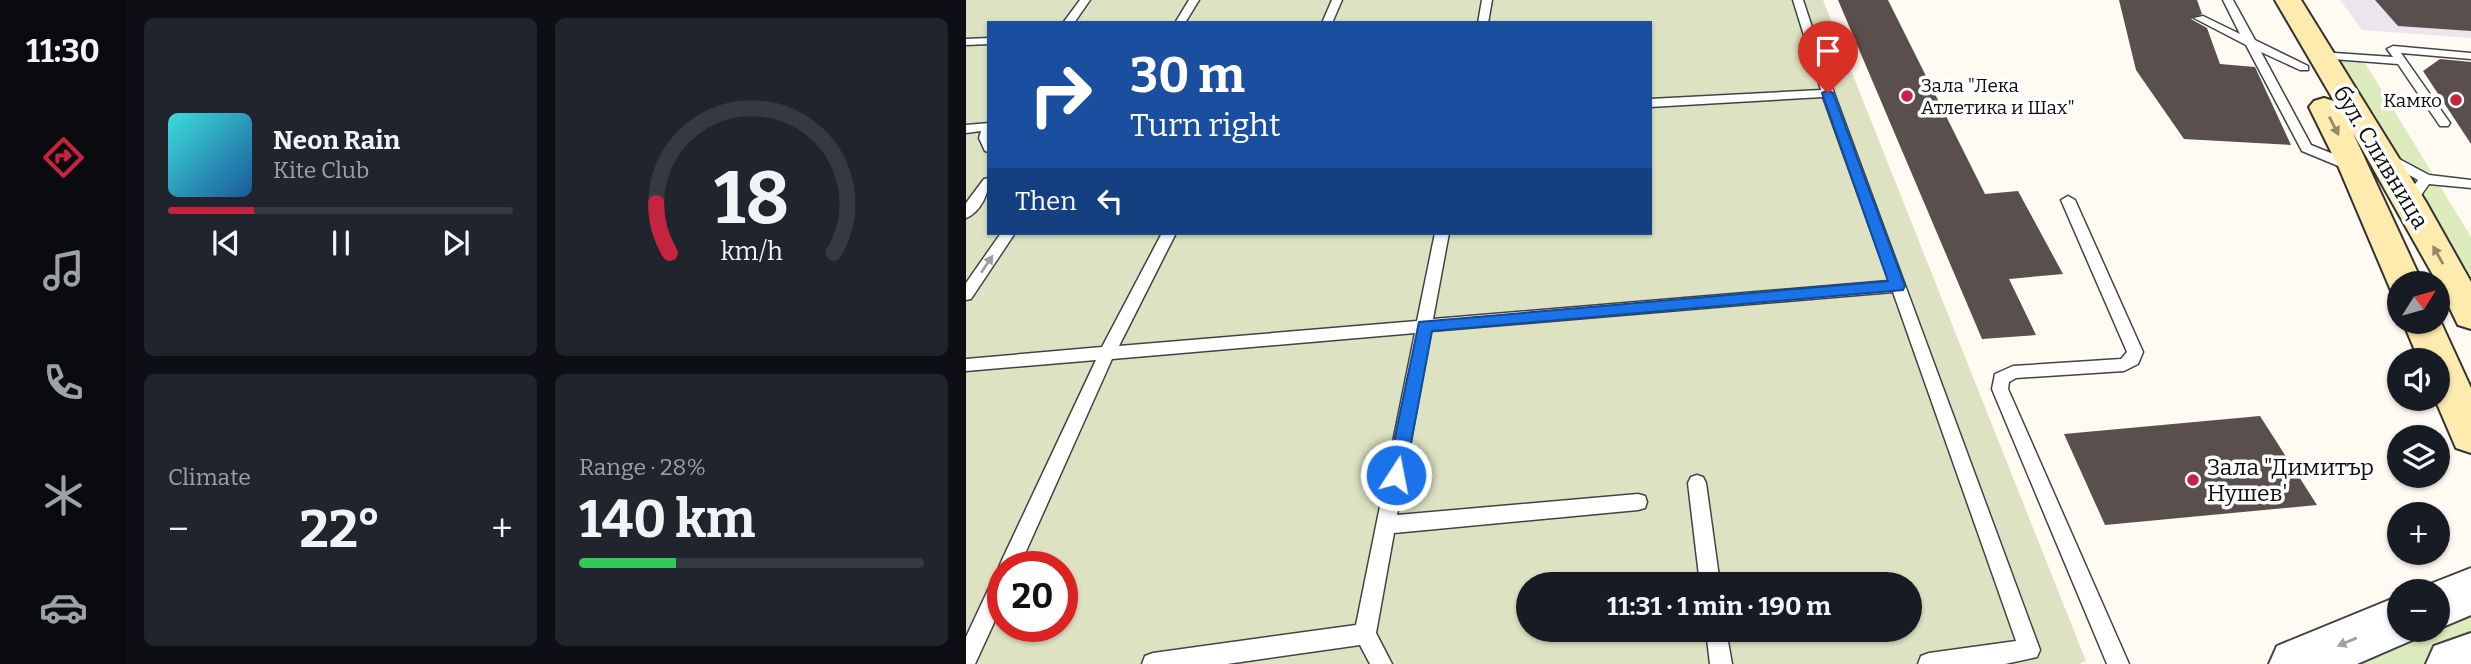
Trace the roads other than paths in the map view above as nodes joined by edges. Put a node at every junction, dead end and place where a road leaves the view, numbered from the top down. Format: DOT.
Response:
graph roads {
  1 [pos="1085,0"];
  2 [pos="1194,0"];
  3 [pos="1337,0"];
  4 [pos="1487,0"];
  5 [pos="1798,0"];
  6 [pos="2228,0"];
  7 [pos="2268,0"];
  8 [pos="2288,0"];
  9 [pos="2199,18"];
  10 [pos="1069,21"];
  11 [pos="1181,21"];
  12 [pos="1327,21"];
  13 [pos="1483,21"];
  14 [pos="987,41"];
  15 [pos="966,42"];
  16 [pos="2250,43"];
  17 [pos="2471,56"];
  18 [pos="2312,61"];
  19 [pos="2401,61"];
  20 [pos="1828,93"];
  21 [pos="1652,103"];
  22 [pos="2444,123"];
  23 [pos="987,127"];
  24 [pos="966,129"];
  25 [pos="2366,159"];
  26 [pos="2471,184"];
  27 [pos="987,185"];
  28 [pos="2418,191"];
  29 [pos="2068,200"];
  30 [pos="966,213"];
  31 [pos="1007,235"];
  32 [pos="1168,235"];
  33 [pos="1442,235"];
  34 [pos="2401,271"];
  35 [pos="1897,286"];
  36 [pos="966,295"];
  37 [pos="2471,315"];
  38 [pos="1425,326"];
  39 [pos="2427,334"];
  40 [pos="1107,353"];
  41 [pos="966,365"];
  42 [pos="2471,435"];
  43 [pos="1698,483"];
  44 [pos="1638,502"];
  45 [pos="1386,525"];
  46 [pos="1016,551"];
  47 [pos="1709,572"];
  48 [pos="2471,591"];
  49 [pos="2450,600"];
  50 [pos="987,615"];
  51 [pos="2387,626"];
  52 [pos="1365,634"];
  53 [pos="1718,642"];
  54 [pos="2471,659"];
  55 [pos="966,660"];
  56 [pos="1153,664"];
  57 [pos="1381,664"];
  58 [pos="1721,664"];
  59 [pos="1928,664"];
  60 [pos="2118,664"];
  61 [pos="2295,664"];
  62 [pos="2452,664"];
  1 -- 10 [label="lane"];
  2 -- 11 [label="lane"];
  3 -- 12 [label="lane"];
  4 -- 13 [label="lane"];
  5 -- 20 [label="lane"];
  6 -- 16 [label="lane"];
  7 -- 18 [label="main road, бул. Сливница"];
  8 -- 18 [label="main road, бул. Сливница"];
  9 -- 16 [label="lane"];
  14 -- 15 [label="lane"];
  16 -- 18 [label="lane"];
  16 -- 25 [label="lane"];
  17 -- 19 [label="lane"];
  18 -- 19 [label="lane"];
  18 -- 25 [label="main road, бул. Сливница"];
  19 -- 22 [label="lane"];
  20 -- 21 [label="lane"];
  20 -- 35 [label="lane"];
  23 -- 24 [label="lane"];
  25 -- 28 [label="main road, бул. Сливница"];
  25 -- 34 [label="main road, бул. Сливница"];
  26 -- 28 [label="lane"];
  27 -- 30 [label="lane"];
  37 -- 28 [label="main road, бул. Сливница, one-way"];
  29 -- 60 [label="lane"];
  36 -- 31 [label="lane, one-way"];
  32 -- 40 [label="lane"];
  33 -- 38 [label="lane"];
  35 -- 38 [label="lane"];
  35 -- 59 [label="lane"];
  38 -- 40 [label="lane"];
  38 -- 45 [label="lane"];
  39 -- 42 [label="main road"];
  40 -- 41 [label="lane"];
  40 -- 46 [label="lane"];
  43 -- 47 [label="lane"];
  44 -- 45 [label="lane"];
  45 -- 52 [label="lane"];
  48 -- 49 [label="street"];
  50 -- 55 [label="lane"];
  51 -- 61 [label="street, one-way"];
  52 -- 56 [label="lane"];
  52 -- 57 [label="lane"];
  53 -- 58 [label="lane"];
  54 -- 62 [label="street"];
}
